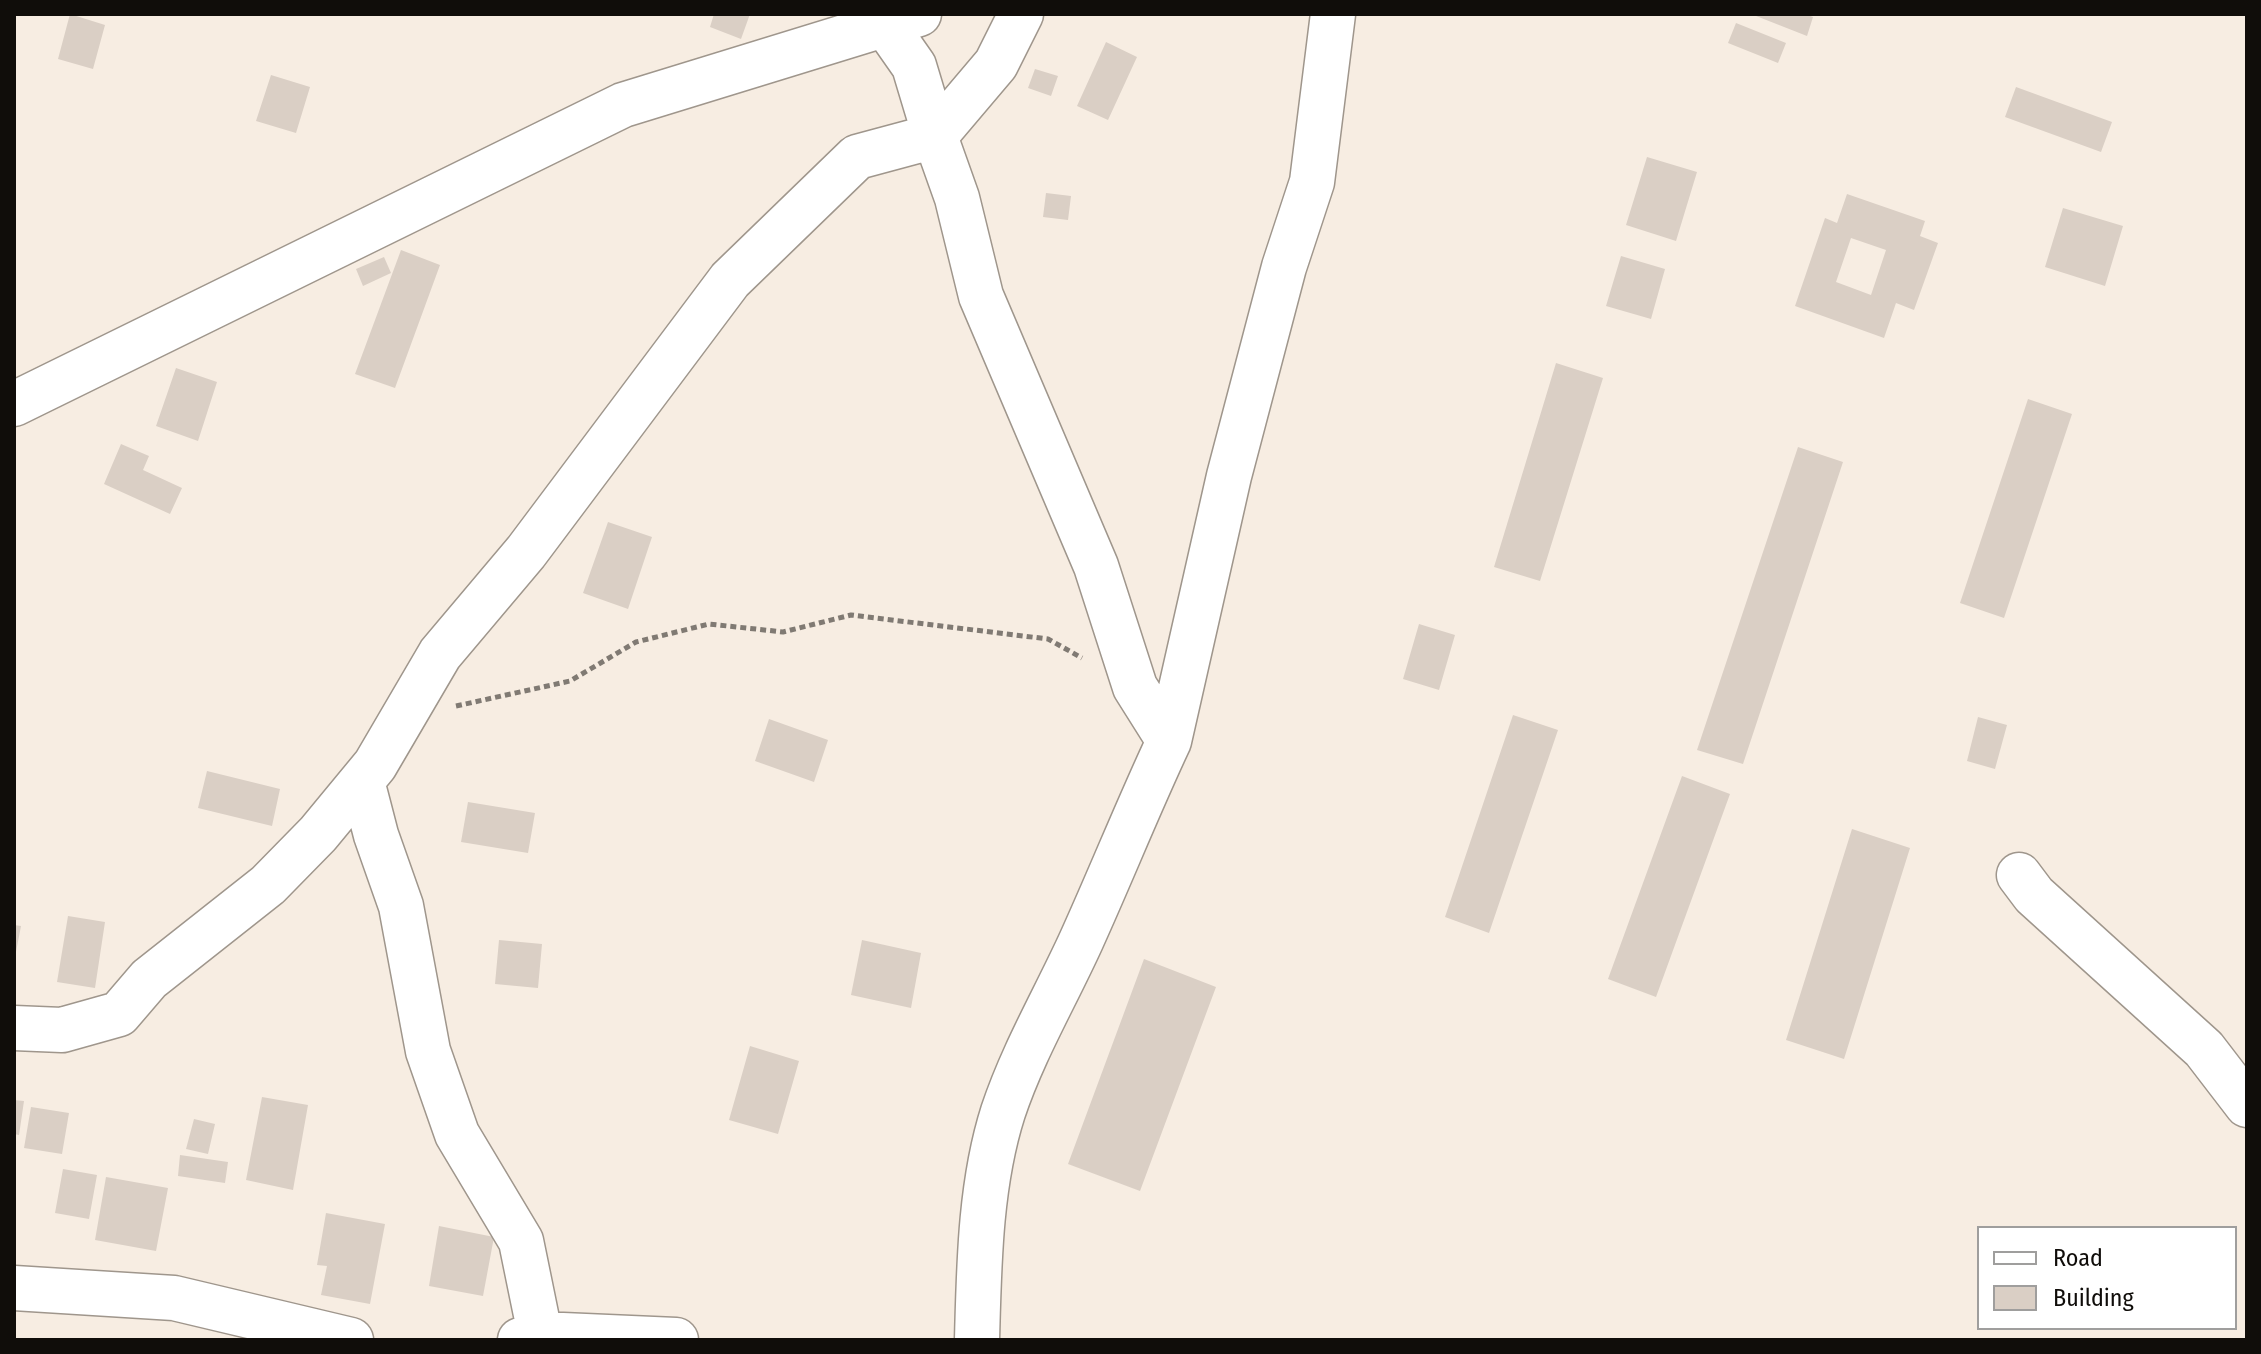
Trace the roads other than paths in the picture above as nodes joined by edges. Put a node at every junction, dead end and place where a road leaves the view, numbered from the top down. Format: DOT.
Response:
graph roads {
  1 [pos="1021,14"];
  2 [pos="1333,14"];
  3 [pos="902,20"];
  4 [pos="935,136"];
  5 [pos="14,404"];
  6 [pos="1169,741"];
  7 [pos="362,781"];
  8 [pos="2019,875"];
  9 [pos="14,1028"];
  10 [pos="2247,1105"];
  11 [pos="24,1298"];
  12 [pos="530,1337"];
  13 [pos="351,1340"];
  14 [pos="676,1340"];
  15 [pos="977,1340"];
  1 -- 4 [label="street"];
  2 -- 6 [label="street"];
  3 -- 4 [label="street"];
  3 -- 5 [label="street"];
  4 -- 6 [label="street"];
  4 -- 7 [label="street"];
  6 -- 15 [label="street"];
  7 -- 9 [label="street"];
  7 -- 12 [label="street"];
  8 -- 10 [label="street"];
  11 -- 13 [label="street"];
  12 -- 14 [label="street"];
}
